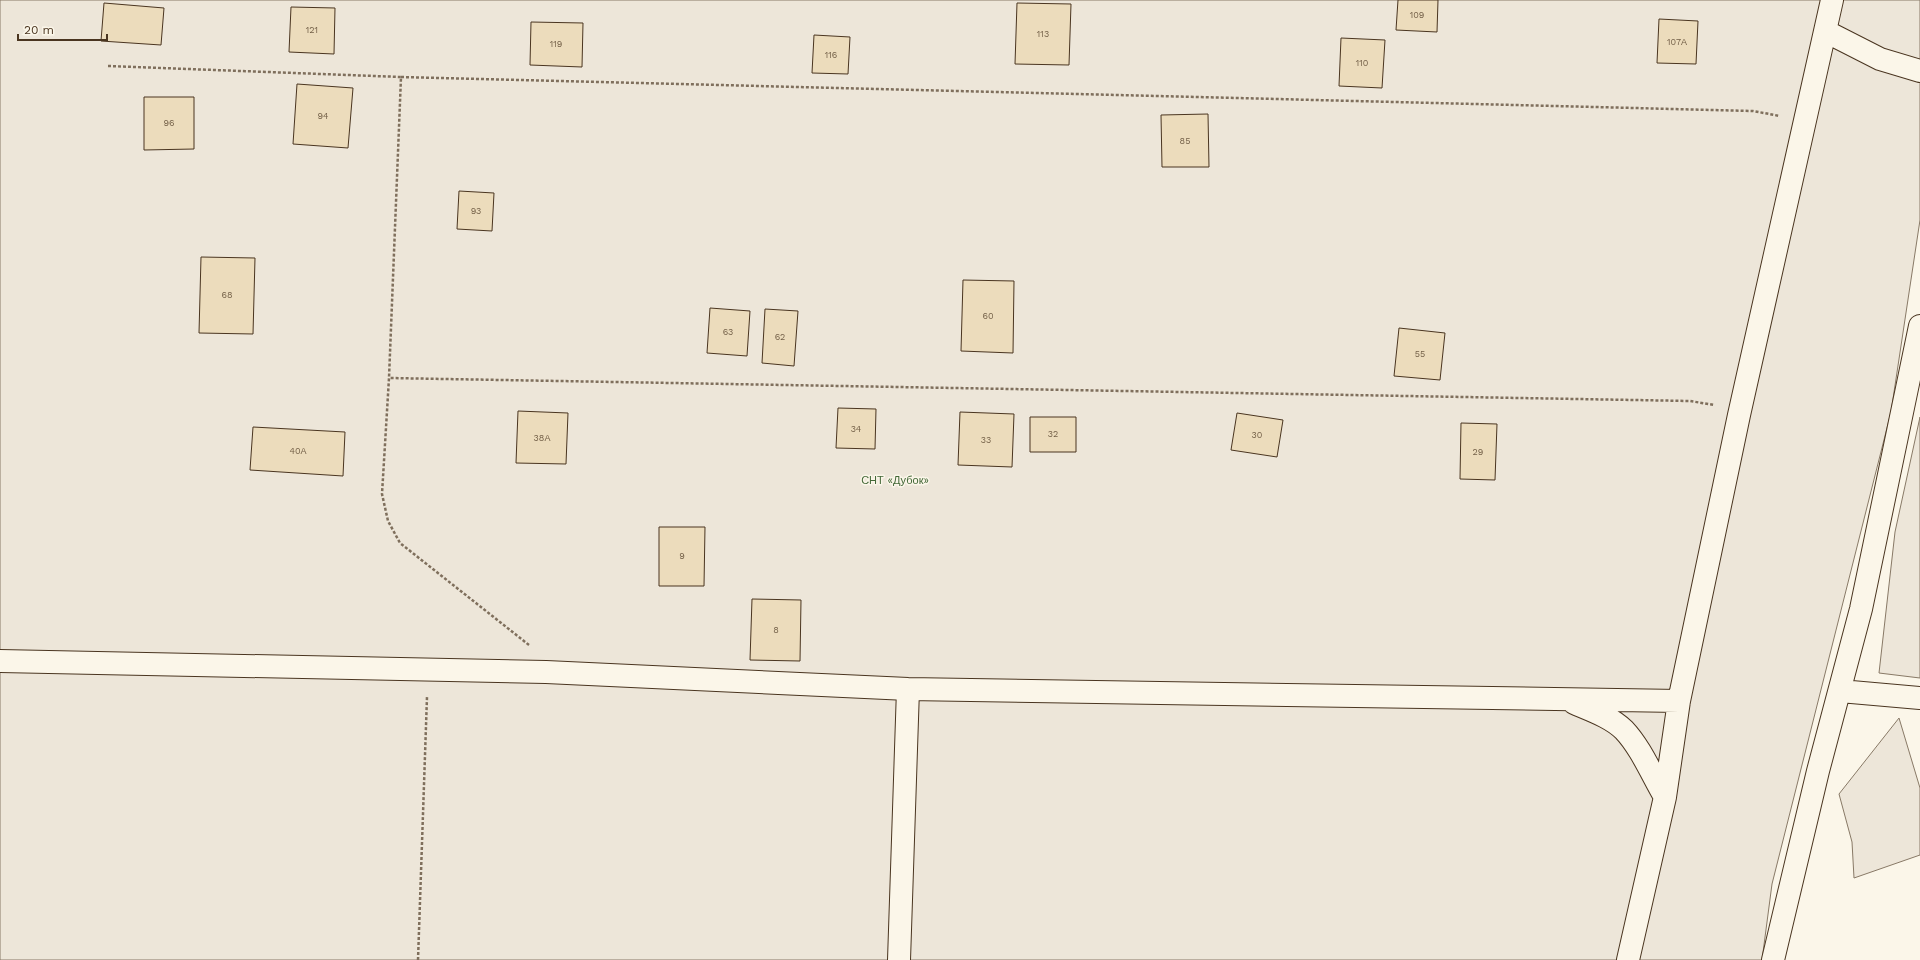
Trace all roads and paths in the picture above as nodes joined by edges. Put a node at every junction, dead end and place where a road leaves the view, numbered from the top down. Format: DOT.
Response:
graph roads {
  1 [pos="1832,0"];
  2 [pos="1825,31"];
  3 [pos="108,66"];
  4 [pos="1920,71"];
  5 [pos="401,78"];
  6 [pos="1804,127"];
  7 [pos="1920,326"];
  8 [pos="389,378"];
  9 [pos="1739,415"];
  10 [pos="0,661"];
  11 [pos="428,670"];
  12 [pos="546,672"];
  13 [pos="908,689"];
  14 [pos="1840,691"];
  15 [pos="1920,698"];
  16 [pos="1569,700"];
  17 [pos="1679,701"];
  18 [pos="1665,797"];
  19 [pos="418,960"];
  20 [pos="899,960"];
  21 [pos="1628,960"];
  22 [pos="1773,960"];
  1 -- 2 [label="street"];
  2 -- 4 [label="street"];
  2 -- 6 [label="street"];
  3 -- 5 [label="path"];
  5 -- 6 [label="path"];
  5 -- 8 [label="path"];
  6 -- 9 [label="street"];
  7 -- 14 [label="street"];
  8 -- 9 [label="path"];
  8 -- 12 [label="path"];
  9 -- 17 [label="street"];
  10 -- 11 [label="street"];
  11 -- 12 [label="street"];
  11 -- 19 [label="path"];
  12 -- 13 [label="street"];
  13 -- 16 [label="street"];
  13 -- 20 [label="street"];
  14 -- 15 [label="street"];
  14 -- 22 [label="street"];
  16 -- 17 [label="street"];
  16 -- 18 [label="street"];
  17 -- 18 [label="street"];
  18 -- 21 [label="street"];
}
